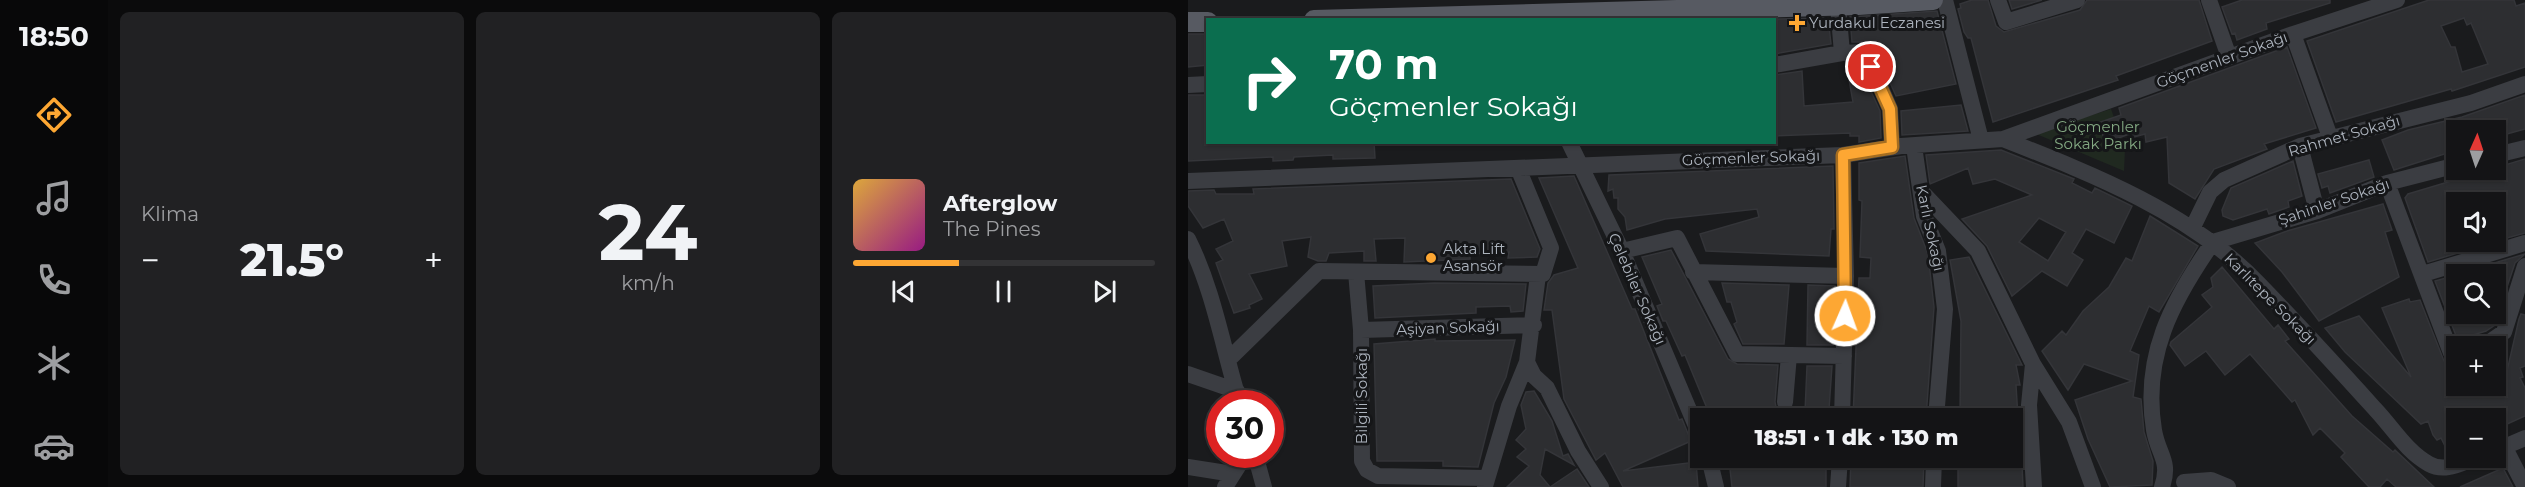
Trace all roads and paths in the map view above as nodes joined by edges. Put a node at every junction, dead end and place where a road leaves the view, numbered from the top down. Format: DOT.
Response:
graph roads {
  1 [pos="1454,0"];
  2 [pos="1933,0"];
  3 [pos="1945,0"];
  4 [pos="1998,0"];
  5 [pos="2077,0"];
  6 [pos="2209,0"];
  7 [pos="2397,0"];
  8 [pos="1827,4"];
  9 [pos="1734,14"];
  10 [pos="1568,16"];
  11 [pos="1443,17"];
  12 [pos="1503,17"];
  13 [pos="1400,18"];
  14 [pos="1206,21"];
  15 [pos="1188,22"];
  16 [pos="2293,34"];
  17 [pos="1842,53"];
  18 [pos="2229,57"];
  19 [pos="1776,65"];
  20 [pos="1206,84"];
  21 [pos="2525,84"];
  22 [pos="1188,85"];
  23 [pos="2330,138"];
  24 [pos="2003,139"];
  25 [pos="1981,140"];
  26 [pos="1570,144"];
  27 [pos="1914,146"];
  28 [pos="2300,146"];
  29 [pos="1892,147"];
  30 [pos="2525,148"];
  31 [pos="2506,153"];
  32 [pos="1843,155"];
  33 [pos="1580,165"];
  34 [pos="1518,168"];
  35 [pos="2446,168"];
  36 [pos="1188,181"];
  37 [pos="2387,183"];
  38 [pos="1921,191"];
  39 [pos="2317,211"];
  40 [pos="2192,230"];
  41 [pos="1188,239"];
  42 [pos="2212,242"];
  43 [pos="2525,243"];
  44 [pos="1622,251"];
  45 [pos="2525,266"];
  46 [pos="1356,272"];
  47 [pos="1693,272"];
  48 [pos="2423,274"];
  49 [pos="1538,275"];
  50 [pos="1846,276"];
  51 [pos="1534,325"];
  52 [pos="1361,330"];
  53 [pos="2498,336"];
  54 [pos="2446,339"];
  55 [pos="1789,355"];
  56 [pos="1844,356"];
  57 [pos="1228,360"];
  58 [pos="1527,362"];
  59 [pos="2033,364"];
  60 [pos="1188,374"];
  61 [pos="1222,390"];
  62 [pos="1237,390"];
  63 [pos="1785,402"];
  64 [pos="1842,408"];
  65 [pos="1937,408"];
  66 [pos="1690,412"];
  67 [pos="2525,438"];
  68 [pos="2506,447"];
  69 [pos="2506,457"];
  70 [pos="1188,468"];
  71 [pos="1259,468"];
  72 [pos="1711,468"];
  73 [pos="1839,468"];
  74 [pos="1934,468"];
  75 [pos="2446,468"];
  76 [pos="2168,471"];
  77 [pos="1229,480"];
  78 [pos="1485,482"];
  79 [pos="2186,484"];
  80 [pos="1264,487"];
  81 [pos="1601,487"];
  82 [pos="1716,487"];
  83 [pos="1838,487"];
  84 [pos="1933,487"];
  85 [pos="2034,487"];
  86 [pos="2093,487"];
  87 [pos="2162,487"];
  88 [pos="2228,487"];
  89 [pos="2524,487"];
  1 -- 11 [label="main road"];
  2 -- 8 [label="main road"];
  3 -- 25 [label="street"];
  4 -- 5 [label="street"];
  6 -- 18 [label="street"];
  7 -- 16 [label="street, Göçmenler Sokağı"];
  8 -- 9 [label="main road"];
  8 -- 17 [label="street"];
  9 -- 10 [label="main road"];
  10 -- 12 [label="main road"];
  11 -- 12 [label="main road"];
  11 -- 13 [label="main road"];
  14 -- 15 [label="main road"];
  16 -- 18 [label="street, Göçmenler Sokağı"];
  16 -- 23 [label="street"];
  17 -- 19 [label="street"];
  17 -- 29 [label="street"];
  18 -- 24 [label="street, Göçmenler Sokağı"];
  20 -- 22 [label="street"];
  21 -- 23 [label="street, Rahmet Sokağı"];
  23 -- 28 [label="street, Rahmet Sokağı"];
  24 -- 25 [label="street, Göçmenler Sokağı"];
  24 -- 40 [label="street, Karlıtepe Sokağı"];
  25 -- 27 [label="street, Göçmenler Sokağı"];
  26 -- 33 [label="street, Çelebiler Sokağı"];
  27 -- 29 [label="street, Göçmenler Sokağı"];
  27 -- 38 [label="street, Karlı Sokağı"];
  28 -- 39 [label="street"];
  28 -- 40 [label="street, Rahmet Sokağı"];
  29 -- 32 [label="street, Göçmenler Sokağı"];
  30 -- 31 [label="street"];
  32 -- 33 [label="street, Göçmenler Sokağı"];
  32 -- 50 [label="street"];
  33 -- 34 [label="street, Göçmenler Sokağı"];
  33 -- 44 [label="street, Çelebiler Sokağı"];
  34 -- 36 [label="street, Göçmenler Sokağı"];
  34 -- 49 [label="street"];
  35 -- 37 [label="street, Şahinler Sokağı"];
  37 -- 39 [label="street, Şahinler Sokağı"];
  37 -- 48 [label="street"];
  38 -- 59 [label="street"];
  38 -- 65 [label="street, Karlı Sokağı"];
  39 -- 42 [label="street, Şahinler Sokağı"];
  40 -- 42 [label="street, Karlıtepe Sokağı"];
  41 -- 57 [label="street"];
  42 -- 75 [label="street, Karlıtepe Sokağı"];
  42 -- 76 [label="street"];
  43 -- 48 [label="street"];
  44 -- 47 [label="street"];
  44 -- 66 [label="street, Çelebiler Sokağı"];
  45 -- 53 [label="street"];
  46 -- 49 [label="street"];
  46 -- 52 [label="street, Bilgili Sokağı"];
  46 -- 57 [label="street"];
  47 -- 50 [label="street"];
  47 -- 55 [label="street"];
  48 -- 54 [label="street"];
  49 -- 51 [label="street"];
  50 -- 56 [label="street"];
  51 -- 52 [label="street, Aşiyan Sokağı"];
  51 -- 58 [label="street"];
  52 -- 78 [label="street, Bilgili Sokağı"];
  55 -- 56 [label="street"];
  55 -- 63 [label="street"];
  56 -- 64 [label="street"];
  57 -- 62 [label="street"];
  58 -- 78 [label="street"];
  58 -- 81 [label="street"];
  59 -- 85 [label="street"];
  59 -- 86 [label="street"];
  60 -- 61 [label="street"];
  67 -- 68 [label="street"];
  69 -- 89 [label="street"];
  70 -- 77 [label="street"];
  71 -- 80 [label="street"];
  72 -- 82 [label="street"];
  73 -- 83 [label="street"];
  74 -- 84 [label="street"];
  76 -- 79 [label="street"];
  76 -- 87 [label="street"];
  79 -- 88 [label="street"];
}
